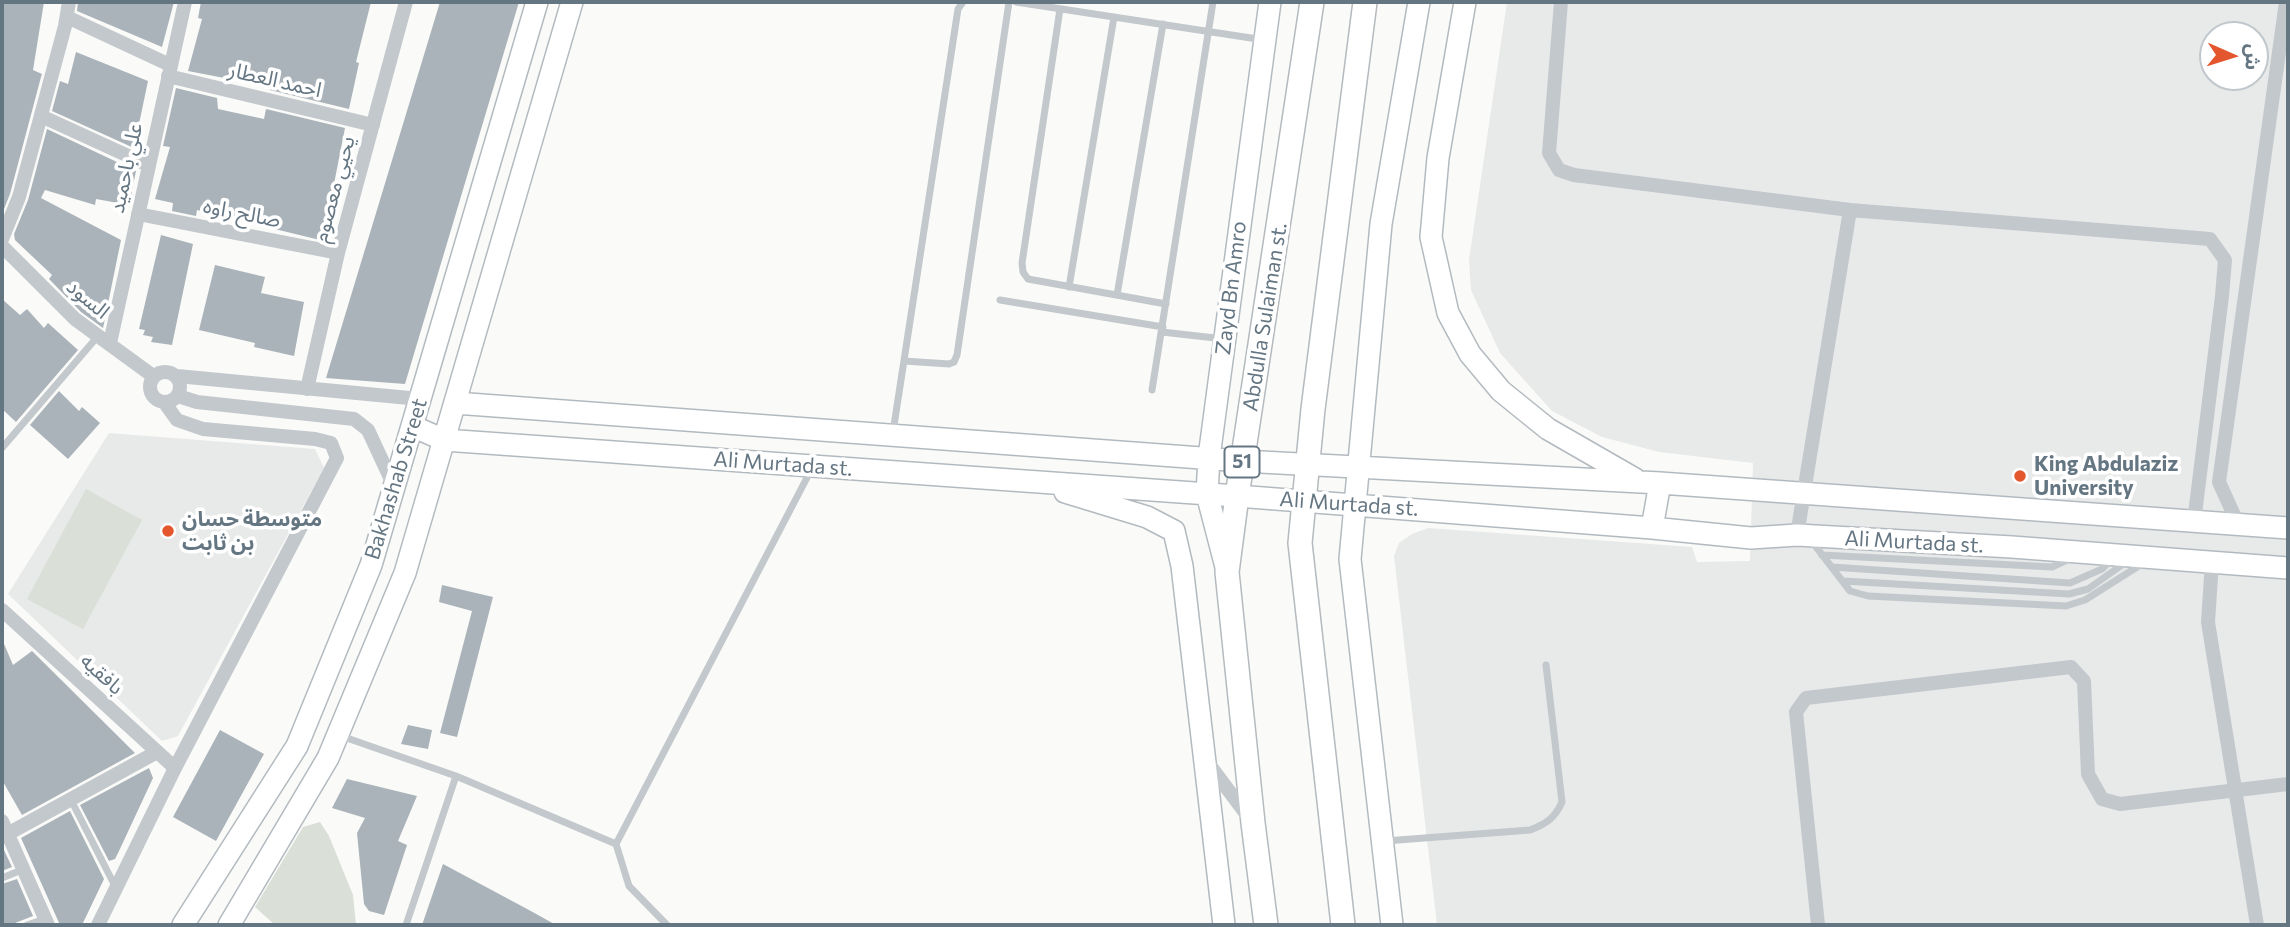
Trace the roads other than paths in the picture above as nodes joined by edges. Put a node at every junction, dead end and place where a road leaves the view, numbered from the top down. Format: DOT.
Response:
graph roads {
  1 [pos="185,2"];
  2 [pos="406,2"];
  3 [pos="537,2"];
  4 [pos="572,2"];
  5 [pos="963,2"];
  6 [pos="1009,2"];
  7 [pos="1016,2"];
  8 [pos="1213,2"];
  9 [pos="1270,2"];
  10 [pos="1312,2"];
  11 [pos="1365,2"];
  12 [pos="1419,2"];
  13 [pos="1465,2"];
  14 [pos="1562,2"];
  15 [pos="2286,2"];
  16 [pos="68,9"];
  17 [pos="1060,9"];
  18 [pos="1114,17"];
  19 [pos="1163,24"];
  20 [pos="1208,32"];
  21 [pos="1265,40"];
  22 [pos="169,71"];
  23 [pos="41,116"];
  24 [pos="373,125"];
  25 [pos="148,165"];
  26 [pos="1850,210"];
  27 [pos="138,214"];
  28 [pos="2,239"];
  29 [pos="2,246"];
  30 [pos="338,253"];
  31 [pos="1069,286"];
  32 [pos="1117,295"];
  33 [pos="1000,300"];
  34 [pos="1166,304"];
  35 [pos="1162,329"];
  36 [pos="104,339"];
  37 [pos="1224,339"];
  38 [pos="904,361"];
  39 [pos="153,376"];
  40 [pos="177,376"];
  41 [pos="307,389"];
  42 [pos="1152,390"];
  43 [pos="178,396"];
  44 [pos="420,399"];
  45 [pos="164,402"];
  46 [pos="455,403"];
  47 [pos="412,426"];
  48 [pos="893,435"];
  49 [pos="444,440"];
  50 [pos="2,448"];
  51 [pos="1209,457"];
  52 [pos="1242,461"];
  53 [pos="1308,465"];
  54 [pos="813,466"];
  55 [pos="1359,467"];
  56 [pos="1029,481"];
  57 [pos="1650,482"];
  58 [pos="395,486"];
  59 [pos="1207,494"];
  60 [pos="1806,494"];
  61 [pos="1237,496"];
  62 [pos="1304,501"];
  63 [pos="1356,505"];
  64 [pos="2194,522"];
  65 [pos="2238,524"];
  66 [pos="1652,528"];
  67 [pos="2288,528"];
  68 [pos="1802,536"];
  69 [pos="2083,552"];
  70 [pos="1822,555"];
  71 [pos="2134,556"];
  72 [pos="2213,562"];
  73 [pos="1832,568"];
  74 [pos="2288,568"];
  75 [pos="1227,572"];
  76 [pos="1843,581"];
  77 [pos="2,610"];
  78 [pos="1546,665"];
  79 [pos="337,735"];
  80 [pos="157,752"];
  81 [pos="1204,758"];
  82 [pos="175,768"];
  83 [pos="456,776"];
  84 [pos="2288,783"];
  85 [pos="2236,790"];
  86 [pos="70,799"];
  87 [pos="1253,822"];
  88 [pos="4,830"];
  89 [pos="1382,842"];
  90 [pos="616,845"];
  91 [pos="24,869"];
  92 [pos="2,878"];
  93 [pos="116,888"];
  94 [pos="46,922"];
  95 [pos="27,925"];
  96 [pos="98,925"];
  97 [pos="183,925"];
  98 [pos="229,925"];
  99 [pos="406,925"];
  100 [pos="667,925"];
  101 [pos="1224,925"];
  102 [pos="1266,925"];
  103 [pos="1343,925"];
  104 [pos="1392,925"];
  105 [pos="1818,925"];
  106 [pos="2257,925"];
  1 -- 22 [label="street, علي باحميد"];
  2 -- 24 [label="street, يحيي معصوم"];
  3 -- 44 [label="main road, Bakhashab Street"];
  4 -- 46 [label="main road, Bakhashab Street"];
  5 -- 38 [label="lane"];
  6 -- 38 [label="lane"];
  7 -- 17 [label="lane"];
  8 -- 20 [label="lane"];
  9 -- 21 [label="main road, Zayd Bn Amro"];
  10 -- 52 [label="main road, Abdulla Sulaiman st. / 51"];
  11 -- 53 [label="main road"];
  12 -- 55 [label="main road"];
  13 -- 57 [label="main road"];
  14 -- 26 [label="street"];
  15 -- 65 [label="street"];
  16 -- 22 [label="street, احمد العطار"];
  16 -- 23 [label="street"];
  17 -- 18 [label="lane"];
  17 -- 31 [label="lane"];
  18 -- 19 [label="lane"];
  18 -- 31 [label="lane"];
  19 -- 20 [label="lane"];
  19 -- 32 [label="lane"];
  20 -- 21 [label="lane"];
  20 -- 34 [label="lane"];
  21 -- 37 [label="main road, Zayd Bn Amro"];
  22 -- 24 [label="street, احمد العطار"];
  22 -- 25 [label="street, علي باحميد"];
  23 -- 25 [label="street"];
  23 -- 28 [label="street"];
  24 -- 30 [label="street, يحيي معصوم"];
  25 -- 27 [label="street, علي باحميد"];
  26 -- 60 [label="street"];
  26 -- 64 [label="street"];
  27 -- 30 [label="street, صالح راوه"];
  27 -- 36 [label="street, علي باحميد"];
  29 -- 36 [label="street, السود"];
  30 -- 41 [label="street, يحيي معصوم"];
  31 -- 32 [label="lane"];
  32 -- 34 [label="lane"];
  33 -- 35 [label="lane"];
  34 -- 35 [label="lane"];
  35 -- 37 [label="lane"];
  35 -- 42 [label="lane"];
  36 -- 39 [label="street, السود"];
  36 -- 50 [label="lane"];
  37 -- 51 [label="main road, Zayd Bn Amro"];
  38 -- 48 [label="lane"];
  39 -- 40 [label="street"];
  39 -- 45 [label="street"];
  40 -- 41 [label="street"];
  40 -- 43 [label="street"];
  41 -- 44 [label="street"];
  43 -- 45 [label="street"];
  43 -- 58 [label="street"];
  44 -- 47 [label="main road, Bakhashab Street"];
  45 -- 82 [label="street"];
  46 -- 48 [label="main road, Ali Murtada st."];
  46 -- 49 [label="main road, Bakhashab Street"];
  47 -- 49 [label="main road, Ali Murtada st."];
  47 -- 58 [label="main road, Bakhashab Street"];
  48 -- 51 [label="main road, Ali Murtada st."];
  49 -- 54 [label="main road, Ali Murtada st."];
  49 -- 79 [label="main road, Bakhashab Street"];
  51 -- 52 [label="main road, Ali Murtada st."];
  51 -- 59 [label="main road, Zayd Bn Amro"];
  52 -- 53 [label="main road, Ali Murtada st."];
  52 -- 61 [label="main road, Abdulla Sulaiman st. / 51"];
  53 -- 55 [label="main road, Ali Murtada st."];
  53 -- 62 [label="main road"];
  54 -- 56 [label="main road, Ali Murtada st."];
  54 -- 90 [label="lane"];
  55 -- 57 [label="main road, Ali Murtada st."];
  55 -- 63 [label="main road"];
  56 -- 59 [label="main road, Ali Murtada st."];
  56 -- 81 [label="main road"];
  57 -- 60 [label="main road, Ali Murtada st."];
  57 -- 66 [label="main road"];
  58 -- 97 [label="main road, Bakhashab Street"];
  59 -- 61 [label="main road, Ali Murtada st."];
  59 -- 75 [label="main road, Zayd Bn Amro"];
  60 -- 64 [label="main road, Ali Murtada st."];
  60 -- 68 [label="street"];
  61 -- 62 [label="main road, Ali Murtada st."];
  61 -- 75 [label="main road, Abdulla Sulaiman st. / 51"];
  62 -- 63 [label="main road, Ali Murtada st."];
  62 -- 103 [label="main road"];
  63 -- 66 [label="main road, Ali Murtada st."];
  63 -- 89 [label="main road"];
  64 -- 65 [label="main road, Ali Murtada st."];
  65 -- 67 [label="main road, Ali Murtada st."];
  66 -- 68 [label="main road, Ali Murtada st."];
  68 -- 69 [label="main road, Ali Murtada st."];
  68 -- 70 [label="lane"];
  69 -- 70 [label="lane"];
  69 -- 71 [label="main road, Ali Murtada st."];
  70 -- 73 [label="lane"];
  71 -- 72 [label="main road, Ali Murtada st."];
  71 -- 73 [label="lane"];
  71 -- 76 [label="lane"];
  71 -- 76 [label="lane"];
  72 -- 74 [label="main road, Ali Murtada st."];
  72 -- 85 [label="street"];
  73 -- 76 [label="lane"];
  75 -- 87 [label="main road, Abdulla Sulaiman st. / 51"];
  77 -- 80 [label="street, بافقيه"];
  78 -- 89 [label="lane"];
  79 -- 83 [label="lane"];
  79 -- 98 [label="main road, Bakhashab Street"];
  80 -- 82 [label="street, بافقيه"];
  80 -- 86 [label="street"];
  81 -- 87 [label="street"];
  81 -- 101 [label="main road"];
  82 -- 93 [label="street"];
  83 -- 90 [label="lane"];
  83 -- 99 [label="lane"];
  84 -- 85 [label="street"];
  85 -- 105 [label="street"];
  85 -- 106 [label="street"];
  86 -- 88 [label="street"];
  86 -- 93 [label="lane"];
  87 -- 102 [label="main road, Abdulla Sulaiman st. / 51"];
  88 -- 91 [label="street"];
  89 -- 104 [label="main road"];
  90 -- 100 [label="lane"];
  91 -- 92 [label="lane"];
  91 -- 94 [label="street"];
  93 -- 96 [label="street"];
  94 -- 95 [label="lane"];
}
